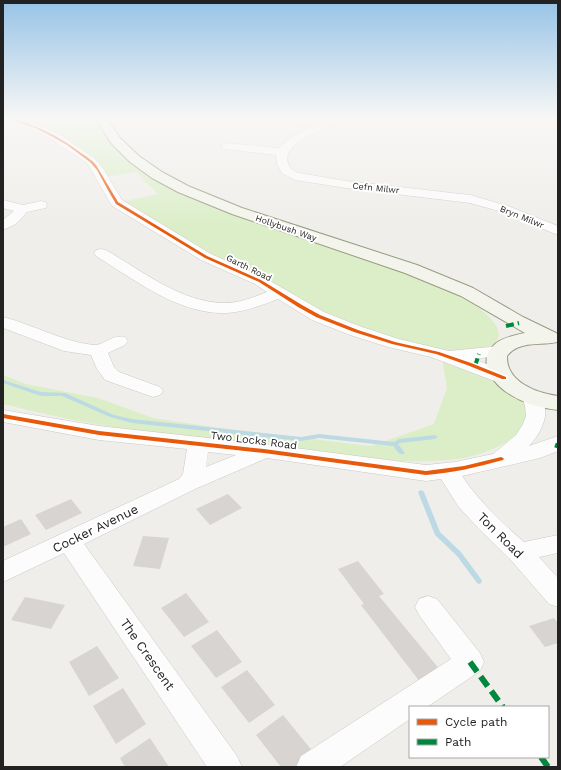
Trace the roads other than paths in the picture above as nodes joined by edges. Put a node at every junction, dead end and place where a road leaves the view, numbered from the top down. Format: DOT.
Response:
graph roads {
  1 [pos="82,155"];
  2 [pos="130,155"];
  3 [pos="281,155"];
  4 [pos="486,203"];
  5 [pos="3,204"];
  6 [pos="41,205"];
  7 [pos="23,209"];
  8 [pos="3,226"];
  9 [pos="558,231"];
  10 [pos="105,259"];
  11 [pos="279,293"];
  12 [pos="491,306"];
  13 [pos="3,322"];
  14 [pos="554,338"];
  15 [pos="119,341"];
  16 [pos="504,348"];
  17 [pos="98,351"];
  18 [pos="436,353"];
  19 [pos="504,378"];
  20 [pos="153,391"];
  21 [pos="532,396"];
  22 [pos="558,403"];
  23 [pos="3,416"];
  24 [pos="198,443"];
  25 [pos="558,443"];
  26 [pos="264,452"];
  27 [pos="501,458"];
  28 [pos="447,471"];
  29 [pos="187,484"];
  30 [pos="70,541"];
  31 [pos="558,544"];
  32 [pos="519,552"];
  33 [pos="3,572"];
  34 [pos="558,596"];
  35 [pos="428,607"];
  36 [pos="226,767"];
  37 [pos="312,767"];
  1 -- 11 [label="street, Garth Road"];
  2 -- 12 [label="street, Hollybush Way"];
  3 -- 4 [label="street, Cefn Milwr"];
  4 -- 9 [label="street, Bryn Milwr"];
  5 -- 7 [label="street"];
  6 -- 7 [label="street"];
  7 -- 8 [label="street"];
  10 -- 11 [label="street"];
  11 -- 18 [label="street, Garth Road"];
  12 -- 14 [label="street, Hollybush Way"];
  12 -- 16 [label="street, Hollybush Way"];
  13 -- 17 [label="street"];
  14 -- 16 [label="street, Hollybush Way"];
  15 -- 17 [label="street"];
  16 -- 18 [label="street, Garth Road"];
  16 -- 19 [label="street, Hollybush Way"];
  17 -- 20 [label="street"];
  18 -- 19 [label="street, Garth Road"];
  19 -- 21 [label="street, Hollybush Way"];
  21 -- 22 [label="street, Hollybush Way"];
  21 -- 27 [label="street, Two Locks Road"];
  23 -- 24 [label="street, Two Locks Road"];
  24 -- 26 [label="street, Two Locks Road"];
  24 -- 29 [label="street"];
  25 -- 27 [label="street, Two Locks Road"];
  26 -- 28 [label="street, Two Locks Road"];
  26 -- 29 [label="street, Cocker Avenue"];
  27 -- 28 [label="street, Two Locks Road"];
  28 -- 32 [label="street, Ton Road"];
  29 -- 30 [label="street, Cocker Avenue"];
  30 -- 33 [label="street, Cocker Avenue"];
  30 -- 36 [label="street, The Crescent"];
  31 -- 32 [label="street"];
  32 -- 34 [label="street, Ton Road"];
  35 -- 37 [label="street"];
}
